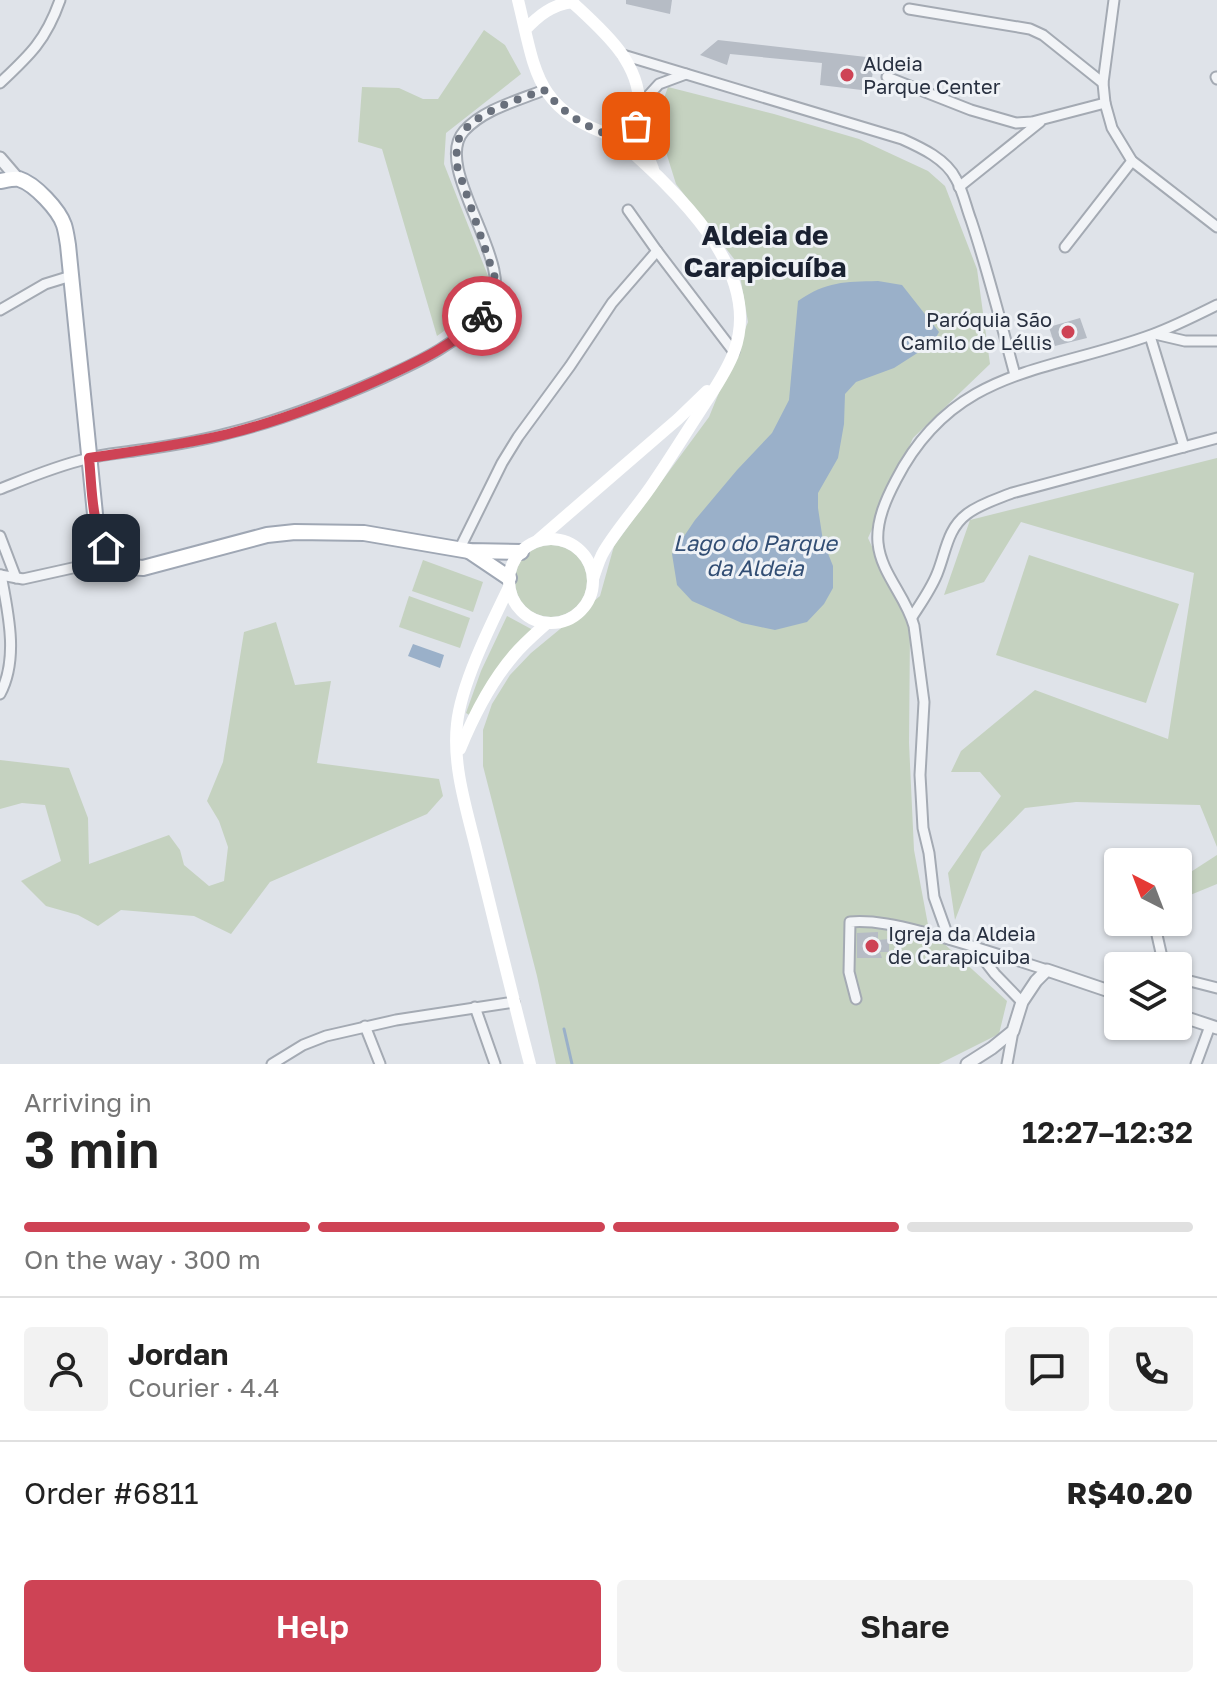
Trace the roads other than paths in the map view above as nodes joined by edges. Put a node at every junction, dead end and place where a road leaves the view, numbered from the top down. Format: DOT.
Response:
graph roads {
  1 [pos="60,0"];
  2 [pos="518,0"];
  3 [pos="1114,0"];
  4 [pos="571,1"];
  5 [pos="909,9"];
  6 [pos="525,30"];
  7 [pos="623,55"];
  8 [pos="686,74"];
  9 [pos="887,77"];
  10 [pos="0,83"];
  11 [pos="1103,83"];
  12 [pos="544,90"];
  13 [pos="1105,103"];
  14 [pos="639,106"];
  15 [pos="1043,119"];
  16 [pos="636,126"];
  17 [pos="615,137"];
  18 [pos="0,158"];
  19 [pos="1132,161"];
  20 [pos="655,172"];
  21 [pos="18,179"];
  22 [pos="0,181"];
  23 [pos="959,187"];
  24 [pos="628,210"];
  25 [pos="1217,227"];
  26 [pos="1065,247"];
  27 [pos="657,251"];
  28 [pos="71,276"];
  29 [pos="1217,305"];
  30 [pos="0,310"];
  31 [pos="1152,335"];
  32 [pos="1217,341"];
  33 [pos="734,352"];
  34 [pos="724,374"];
  35 [pos="1015,375"];
  36 [pos="1217,438"];
  37 [pos="1184,447"];
  38 [pos="89,458"];
  39 [pos="0,489"];
  40 [pos="0,536"];
  41 [pos="535,542"];
  42 [pos="464,550"];
  43 [pos="521,552"];
  44 [pos="113,559"];
  45 [pos="1,575"];
  46 [pos="16,578"];
  47 [pos="593,579"];
  48 [pos="509,582"];
  49 [pos="912,617"];
  50 [pos="547,623"];
  51 [pos="0,694"];
  52 [pos="457,756"];
  53 [pos="949,939"];
  54 [pos="974,947"];
  55 [pos="1047,970"];
  56 [pos="1192,982"];
  57 [pos="1217,988"];
  58 [pos="1104,989"];
  59 [pos="856,999"];
  60 [pos="514,1002"];
  61 [pos="1022,1002"];
  62 [pos="475,1007"];
  63 [pos="1192,1020"];
  64 [pos="365,1026"];
  65 [pos="1213,1027"];
  66 [pos="1013,1031"];
  67 [pos="1010,1063"];
  68 [pos="272,1064"];
  69 [pos="380,1064"];
  70 [pos="495,1064"];
  71 [pos="530,1064"];
  72 [pos="967,1064"];
  73 [pos="1196,1064"];
  1 -- 10 [label="street"];
  2 -- 6 [label="main road"];
  3 -- 11 [label="street"];
  4 -- 6 [label="main road"];
  4 -- 7 [label="main road"];
  5 -- 11 [label="street"];
  6 -- 12 [label="main road"];
  7 -- 8 [label="street"];
  7 -- 14 [label="main road"];
  8 -- 14 [label="street"];
  8 -- 23 [label="street"];
  9 -- 15 [label="street"];
  11 -- 13 [label="street"];
  12 -- 17 [label="main road"];
  12 -- 38 [label="street"];
  13 -- 15 [label="street"];
  13 -- 19 [label="street"];
  14 -- 16 [label="main road"];
  15 -- 23 [label="street"];
  16 -- 17 [label="main road"];
  16 -- 20 [label="main road"];
  17 -- 20 [label="main road"];
  18 -- 21 [label="street"];
  19 -- 25 [label="street"];
  19 -- 26 [label="street"];
  20 -- 33 [label="main road"];
  21 -- 22 [label="main road"];
  21 -- 28 [label="main road"];
  23 -- 35 [label="street"];
  24 -- 27 [label="street"];
  27 -- 33 [label="street"];
  27 -- 42 [label="street"];
  28 -- 30 [label="street"];
  28 -- 38 [label="main road"];
  29 -- 31 [label="street"];
  31 -- 32 [label="street"];
  31 -- 35 [label="street"];
  31 -- 37 [label="street"];
  33 -- 34 [label="main road"];
  34 -- 41 [label="main road"];
  34 -- 47 [label="main road"];
  35 -- 49 [label="street"];
  36 -- 37 [label="street"];
  37 -- 49 [label="street"];
  38 -- 39 [label="street"];
  38 -- 44 [label="main road"];
  40 -- 46 [label="street"];
  41 -- 43 [label="main road"];
  41 -- 47 [label="main road"];
  42 -- 43 [label="main road"];
  42 -- 44 [label="main road"];
  42 -- 48 [label="main road"];
  43 -- 48 [label="main road"];
  44 -- 46 [label="street"];
  45 -- 46 [label="street"];
  45 -- 51 [label="street"];
  47 -- 50 [label="main road"];
  48 -- 50 [label="main road"];
  48 -- 52 [label="main road"];
  49 -- 53 [label="street"];
  50 -- 52 [label="main road"];
  52 -- 60 [label="main road"];
  53 -- 54 [label="street"];
  53 -- 59 [label="street"];
  54 -- 55 [label="street"];
  54 -- 61 [label="street"];
  55 -- 58 [label="street"];
  55 -- 61 [label="street"];
  56 -- 57 [label="street"];
  60 -- 62 [label="street"];
  60 -- 71 [label="main road"];
  61 -- 66 [label="street"];
  62 -- 64 [label="street"];
  62 -- 70 [label="street"];
  63 -- 65 [label="street"];
  64 -- 68 [label="street"];
  64 -- 69 [label="street"];
  65 -- 73 [label="street"];
  66 -- 67 [label="street"];
  66 -- 72 [label="street"];
}
